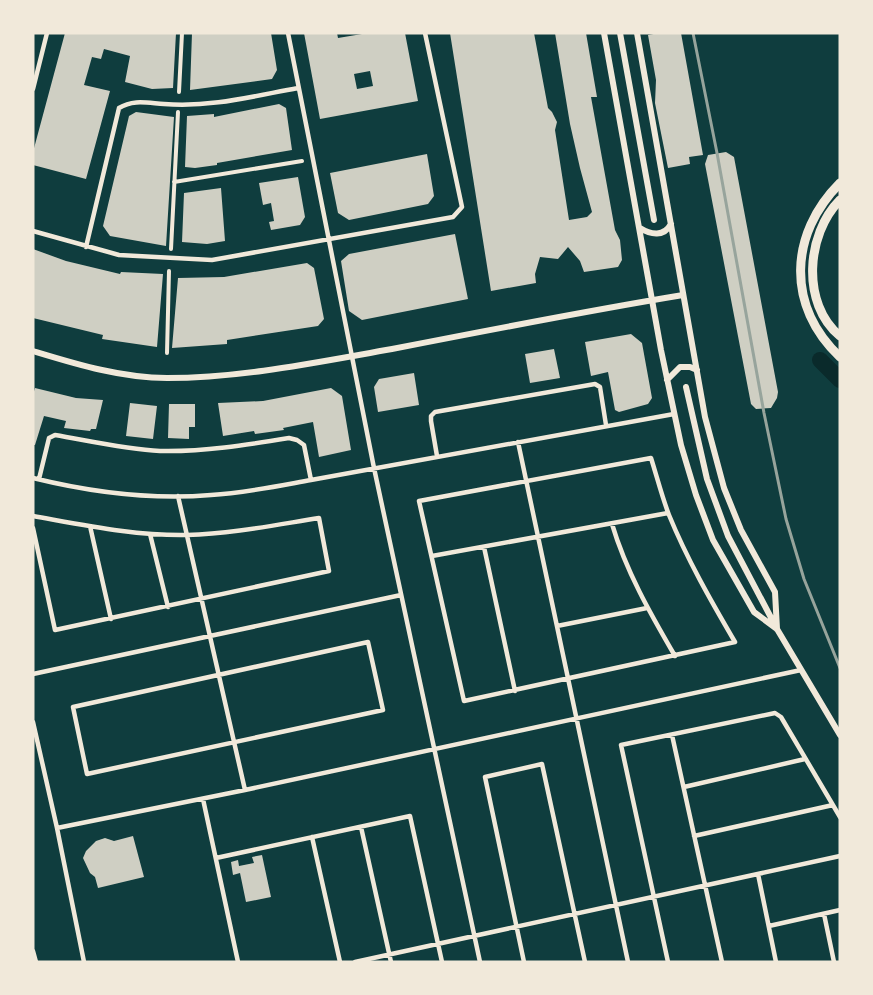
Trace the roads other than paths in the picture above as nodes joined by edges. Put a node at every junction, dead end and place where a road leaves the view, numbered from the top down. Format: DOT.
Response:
graph roads {
  1 [pos="47,33"];
  2 [pos="182,33"];
  3 [pos="288,33"];
  4 [pos="425,33"];
  5 [pos="604,33"];
  6 [pos="620,33"];
  7 [pos="637,33"];
  8 [pos="298,88"];
  9 [pos="33,89"];
  10 [pos="179,92"];
  11 [pos="178,112"];
  12 [pos="302,161"];
  13 [pos="174,182"];
  14 [pos="840,183"];
  15 [pos="840,201"];
  16 [pos="654,220"];
  17 [pos="671,224"];
  18 [pos="640,228"];
  19 [pos="33,231"];
  20 [pos="328,239"];
  21 [pos="86,248"];
  22 [pos="171,249"];
  23 [pos="169,271"];
  24 [pos="683,295"];
  25 [pos="653,300"];
  26 [pos="840,336"];
  27 [pos="33,351"];
  28 [pos="167,353"];
  29 [pos="351,356"];
  30 [pos="840,357"];
  31 [pos="698,370"];
  32 [pos="667,380"];
  33 [pos="686,387"];
  34 [pos="674,414"];
  35 [pos="606,425"];
  36 [pos="518,442"];
  37 [pos="437,456"];
  38 [pos="374,468"];
  39 [pos="36,479"];
  40 [pos="311,480"];
  41 [pos="525,481"];
  42 [pos="178,496"];
  43 [pos="668,513"];
  44 [pos="33,516"];
  45 [pos="612,524"];
  46 [pos="90,526"];
  47 [pos="33,528"];
  48 [pos="150,534"];
  49 [pos="187,535"];
  50 [pos="538,537"];
  51 [pos="484,547"];
  52 [pos="432,556"];
  53 [pos="401,595"];
  54 [pos="202,600"];
  55 [pos="168,607"];
  56 [pos="646,608"];
  57 [pos="111,619"];
  58 [pos="557,626"];
  59 [pos="777,629"];
  60 [pos="210,636"];
  61 [pos="675,656"];
  62 [pos="801,670"];
  63 [pos="33,674"];
  64 [pos="219,675"];
  65 [pos="569,679"];
  66 [pos="515,691"];
  67 [pos="576,718"];
  68 [pos="33,722"];
  69 [pos="672,735"];
  70 [pos="840,735"];
  71 [pos="234,742"];
  72 [pos="434,750"];
  73 [pos="40,758"];
  74 [pos="33,759"];
  75 [pos="805,759"];
  76 [pos="684,787"];
  77 [pos="244,790"];
  78 [pos="203,799"];
  79 [pos="833,805"];
  80 [pos="840,817"];
  81 [pos="361,827"];
  82 [pos="57,828"];
  83 [pos="694,836"];
  84 [pos="312,837"];
  85 [pos="840,856"];
  86 [pos="216,858"];
  87 [pos="758,874"];
  88 [pos="705,885"];
  89 [pos="655,897"];
  90 [pos="616,905"];
  91 [pos="840,910"];
  92 [pos="575,914"];
  93 [pos="824,914"];
  94 [pos="769,926"];
  95 [pos="517,927"];
  96 [pos="475,936"];
  97 [pos="438,944"];
  98 [pos="33,951"];
  99 [pos="389,955"];
  100 [pos="36,962"];
  101 [pos="84,962"];
  102 [pos="238,962"];
  103 [pos="340,962"];
  104 [pos="355,962"];
  105 [pos="391,962"];
  106 [pos="442,962"];
  107 [pos="480,962"];
  108 [pos="524,962"];
  109 [pos="585,962"];
  110 [pos="628,962"];
  111 [pos="668,962"];
  112 [pos="722,962"];
  113 [pos="776,962"];
  114 [pos="834,962"];
  1 -- 9 [label="street"];
  2 -- 10 [label="street"];
  3 -- 8 [label="street"];
  4 -- 20 [label="street"];
  5 -- 18 [label="street"];
  6 -- 16 [label="street"];
  7 -- 17 [label="street"];
  8 -- 20 [label="street"];
  8 -- 21 [label="street"];
  11 -- 13 [label="street"];
  12 -- 13 [label="street"];
  13 -- 22 [label="street"];
  14 -- 30 [label="highway"];
  15 -- 26 [label="highway"];
  17 -- 18 [label="street"];
  17 -- 24 [label="street"];
  18 -- 25 [label="street"];
  19 -- 21 [label="street"];
  20 -- 21 [label="street"];
  20 -- 29 [label="street"];
  23 -- 28 [label="street"];
  24 -- 25 [label="street"];
  24 -- 31 [label="street"];
  25 -- 29 [label="street"];
  25 -- 32 [label="street"];
  27 -- 29 [label="street"];
  29 -- 38 [label="street"];
  31 -- 32 [label="street"];
  31 -- 59 [label="street"];
  32 -- 34 [label="street"];
  33 -- 59 [label="street"];
  34 -- 35 [label="street"];
  34 -- 59 [label="street"];
  35 -- 36 [label="street"];
  35 -- 37 [label="street"];
  36 -- 37 [label="street"];
  36 -- 41 [label="street"];
  37 -- 38 [label="street"];
  38 -- 40 [label="street"];
  38 -- 53 [label="street"];
  39 -- 40 [label="street"];
  39 -- 42 [label="street"];
  40 -- 42 [label="street"];
  41 -- 43 [label="street"];
  41 -- 50 [label="street"];
  41 -- 52 [label="street"];
  42 -- 49 [label="street"];
  43 -- 45 [label="street"];
  43 -- 61 [label="street"];
  44 -- 46 [label="street"];
  45 -- 50 [label="street"];
  45 -- 56 [label="street"];
  46 -- 48 [label="street"];
  46 -- 57 [label="street"];
  47 -- 57 [label="street"];
  48 -- 49 [label="street"];
  48 -- 55 [label="street"];
  49 -- 54 [label="street"];
  49 -- 54 [label="street"];
  50 -- 51 [label="street"];
  50 -- 58 [label="street"];
  51 -- 52 [label="street"];
  51 -- 66 [label="street"];
  52 -- 66 [label="street"];
  53 -- 60 [label="street"];
  53 -- 72 [label="street"];
  54 -- 55 [label="street"];
  54 -- 60 [label="street"];
  55 -- 57 [label="street"];
  56 -- 58 [label="street"];
  56 -- 61 [label="street"];
  58 -- 65 [label="street"];
  59 -- 62 [label="street"];
  60 -- 63 [label="street"];
  60 -- 64 [label="street"];
  61 -- 65 [label="street"];
  62 -- 67 [label="street"];
  62 -- 70 [label="street"];
  64 -- 71 [label="street"];
  64 -- 71 [label="street"];
  64 -- 71 [label="street"];
  65 -- 66 [label="street"];
  65 -- 67 [label="street"];
  67 -- 72 [label="street"];
  67 -- 90 [label="street"];
  68 -- 73 [label="street"];
  69 -- 75 [label="street"];
  69 -- 76 [label="street"];
  69 -- 89 [label="street"];
  71 -- 77 [label="street"];
  72 -- 77 [label="street"];
  72 -- 96 [label="street"];
  73 -- 74 [label="street"];
  73 -- 82 [label="street"];
  75 -- 76 [label="street"];
  75 -- 79 [label="street"];
  76 -- 83 [label="street"];
  77 -- 78 [label="street"];
  78 -- 82 [label="street"];
  78 -- 86 [label="street"];
  79 -- 80 [label="street"];
  79 -- 83 [label="street"];
  81 -- 84 [label="street"];
  81 -- 97 [label="street"];
  81 -- 99 [label="street"];
  82 -- 101 [label="street"];
  83 -- 88 [label="street"];
  84 -- 86 [label="street"];
  84 -- 103 [label="street"];
  85 -- 87 [label="street"];
  86 -- 102 [label="street"];
  87 -- 88 [label="street"];
  87 -- 94 [label="street"];
  88 -- 89 [label="street"];
  88 -- 112 [label="street"];
  89 -- 90 [label="street"];
  89 -- 111 [label="street"];
  90 -- 92 [label="street"];
  90 -- 110 [label="street"];
  91 -- 93 [label="street"];
  92 -- 95 [label="street"];
  92 -- 95 [label="street"];
  92 -- 109 [label="street"];
  93 -- 94 [label="street"];
  93 -- 114 [label="street"];
  94 -- 113 [label="street"];
  95 -- 96 [label="street"];
  95 -- 108 [label="street"];
  96 -- 97 [label="street"];
  96 -- 107 [label="street"];
  97 -- 99 [label="street"];
  97 -- 106 [label="street"];
  98 -- 100 [label="street"];
  99 -- 104 [label="street"];
  99 -- 105 [label="street"];
}
